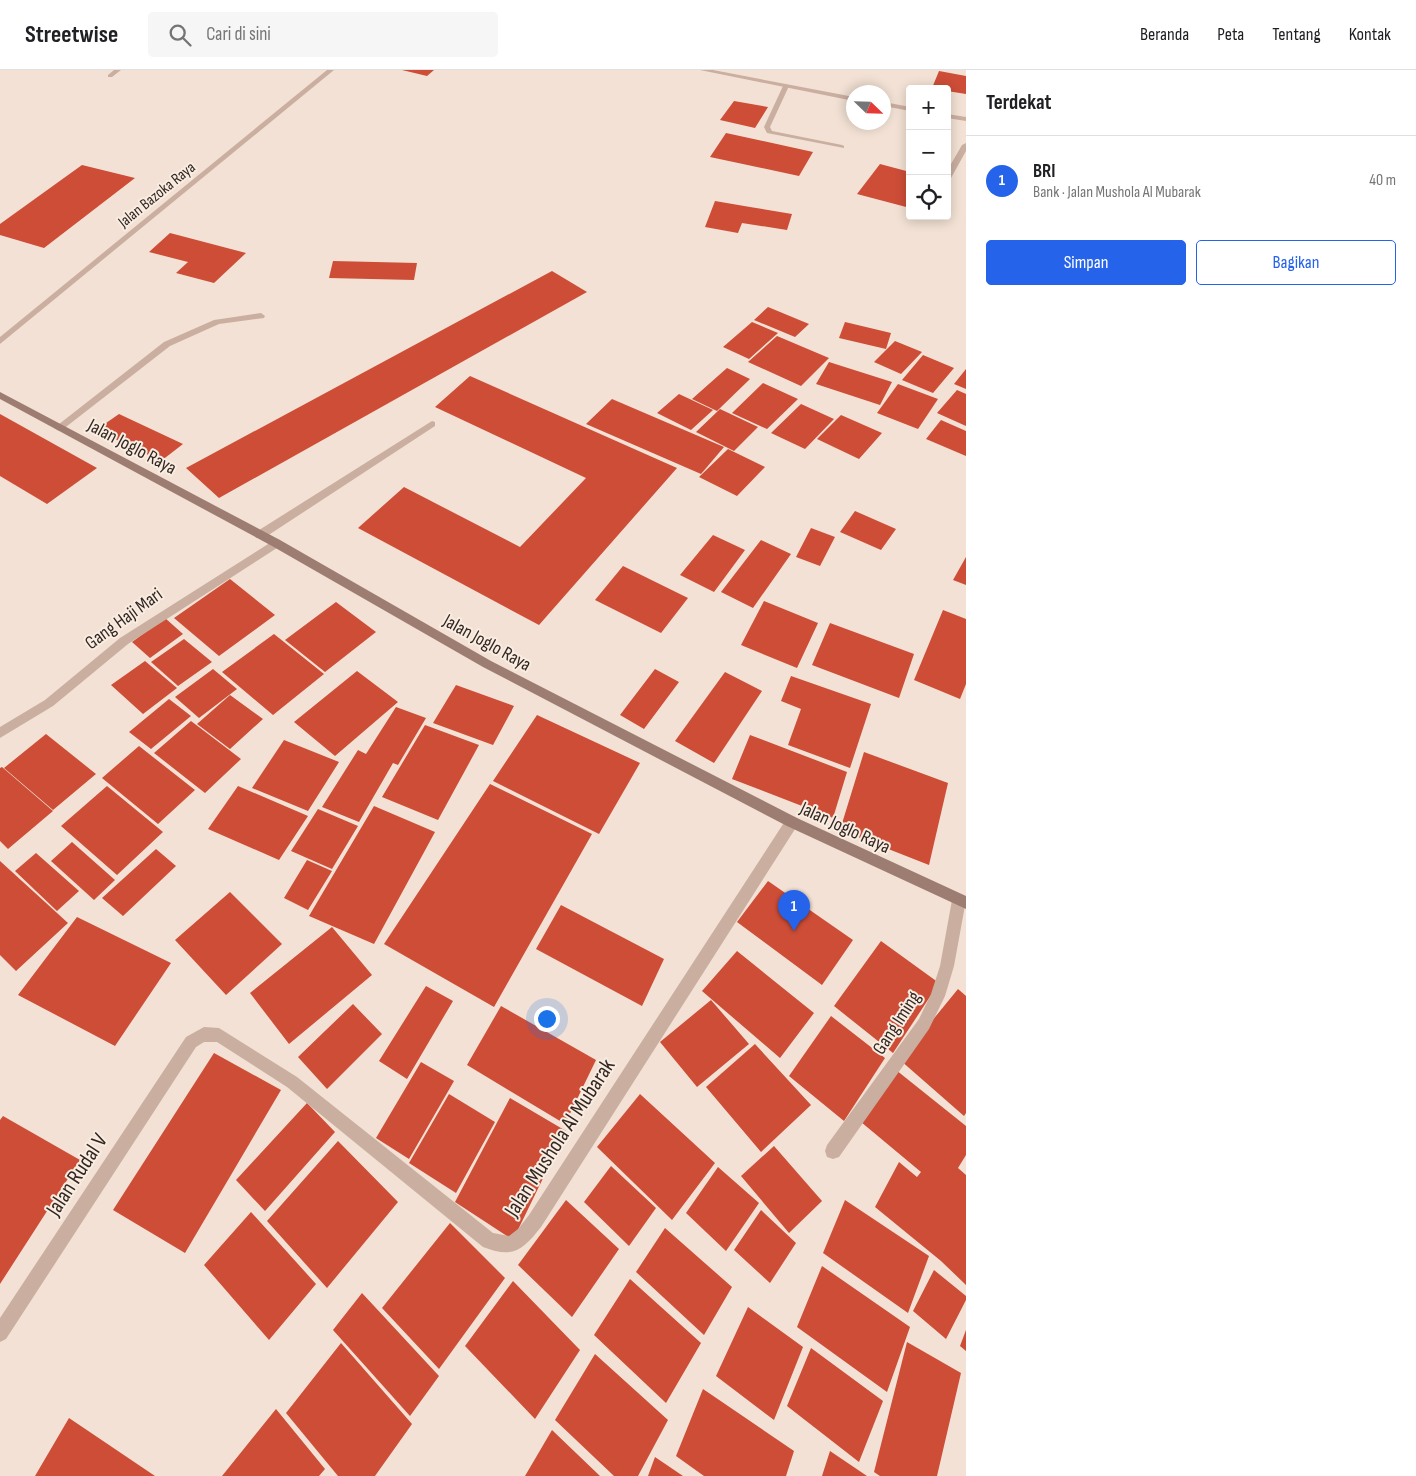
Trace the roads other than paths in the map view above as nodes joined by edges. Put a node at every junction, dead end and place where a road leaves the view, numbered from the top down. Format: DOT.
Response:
graph roads {
  1 [pos="118,70"];
  2 [pos="331,70"];
  3 [pos="702,70"];
  4 [pos="110,76"];
  5 [pos="786,86"];
  6 [pos="846,97"];
  7 [pos="891,105"];
  8 [pos="906,108"];
  9 [pos="951,117"];
  10 [pos="966,119"];
  11 [pos="966,145"];
  12 [pos="842,147"];
  13 [pos="949,175"];
  14 [pos="261,316"];
  15 [pos="0,341"];
  16 [pos="0,394"];
  17 [pos="432,424"];
  18 [pos="59,428"];
  19 [pos="260,535"];
  20 [pos="276,543"];
  21 [pos="0,733"];
  22 [pos="792,822"];
  23 [pos="962,901"];
  24 [pos="191,1042"];
  25 [pos="833,1151"];
  26 [pos="6,1311"];
  27 [pos="0,1333"];
  1 -- 4 [label="street"];
  2 -- 15 [label="street, Jalan Bazoka Raya"];
  3 -- 5 [label="street"];
  5 -- 6 [label="street"];
  5 -- 12 [label="street"];
  7 -- 8 [label="street"];
  9 -- 10 [label="street"];
  11 -- 13 [label="street"];
  14 -- 18 [label="street"];
  16 -- 18 [label="main road, Jalan Joglo Raya"];
  17 -- 19 [label="street"];
  18 -- 19 [label="main road, Jalan Joglo Raya"];
  19 -- 20 [label="main road, Jalan Joglo Raya"];
  20 -- 21 [label="street, Gang Haji Mari"];
  20 -- 22 [label="main road, Jalan Joglo Raya"];
  22 -- 23 [label="main road, Jalan Joglo Raya"];
  22 -- 24 [label="street, Jalan Mushola Al Mubarak"];
  23 -- 25 [label="street, Gang Iming"];
  24 -- 26 [label="street, Jalan Rudal V"];
  26 -- 27 [label="street, Jalan Rudal V"];
}
